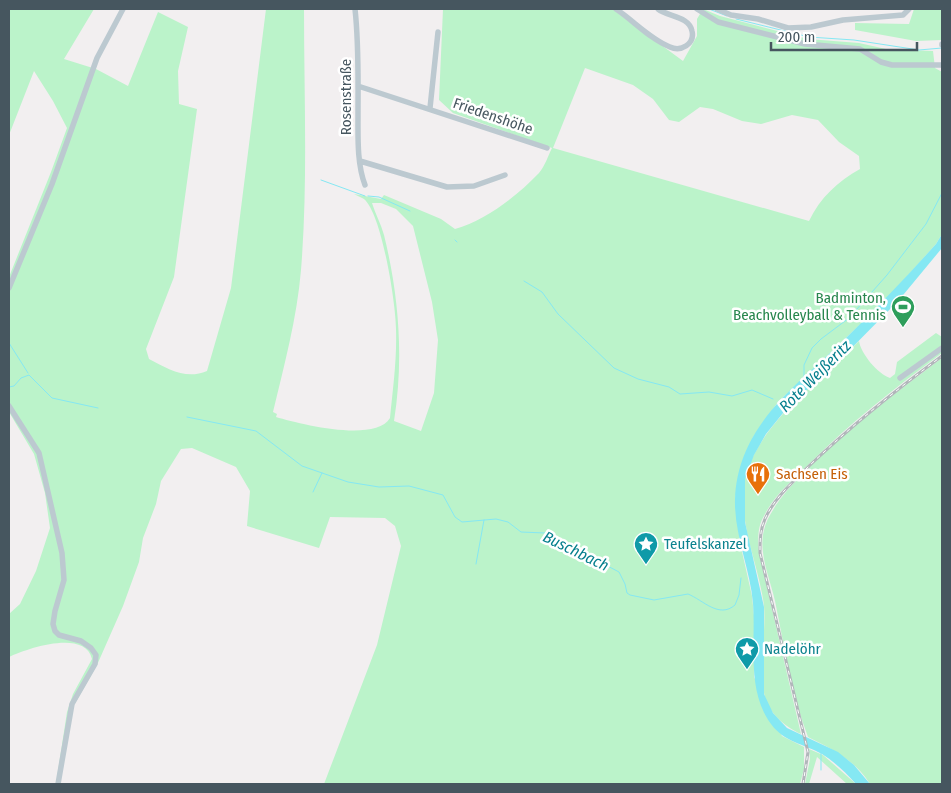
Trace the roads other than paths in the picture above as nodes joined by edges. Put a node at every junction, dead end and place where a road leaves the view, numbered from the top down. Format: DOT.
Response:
graph roads {
  1 [pos="123,9"];
  2 [pos="355,9"];
  3 [pos="616,9"];
  4 [pos="658,9"];
  5 [pos="697,9"];
  6 [pos="717,9"];
  7 [pos="909,9"];
  8 [pos="438,32"];
  9 [pos="942,65"];
  10 [pos="358,86"];
  11 [pos="430,108"];
  12 [pos="547,148"];
  13 [pos="360,161"];
  14 [pos="505,175"];
  15 [pos="365,185"];
  16 [pos="9,288"];
  17 [pos="942,348"];
  18 [pos="900,378"];
  19 [pos="9,406"];
  20 [pos="58,784"];
  1 -- 16 [label="street"];
  2 -- 10 [label="street, Rosenstraße"];
  3 -- 4 [label="street"];
  5 -- 9 [label="street"];
  6 -- 7 [label="street"];
  8 -- 11 [label="street, Friedenshöhe"];
  10 -- 11 [label="street, Friedenshöhe"];
  10 -- 13 [label="street, Rosenstraße"];
  11 -- 12 [label="street, Friedenshöhe"];
  13 -- 14 [label="street"];
  13 -- 15 [label="street, Rosenstraße"];
  17 -- 18 [label="street"];
  19 -- 20 [label="street"];
}
